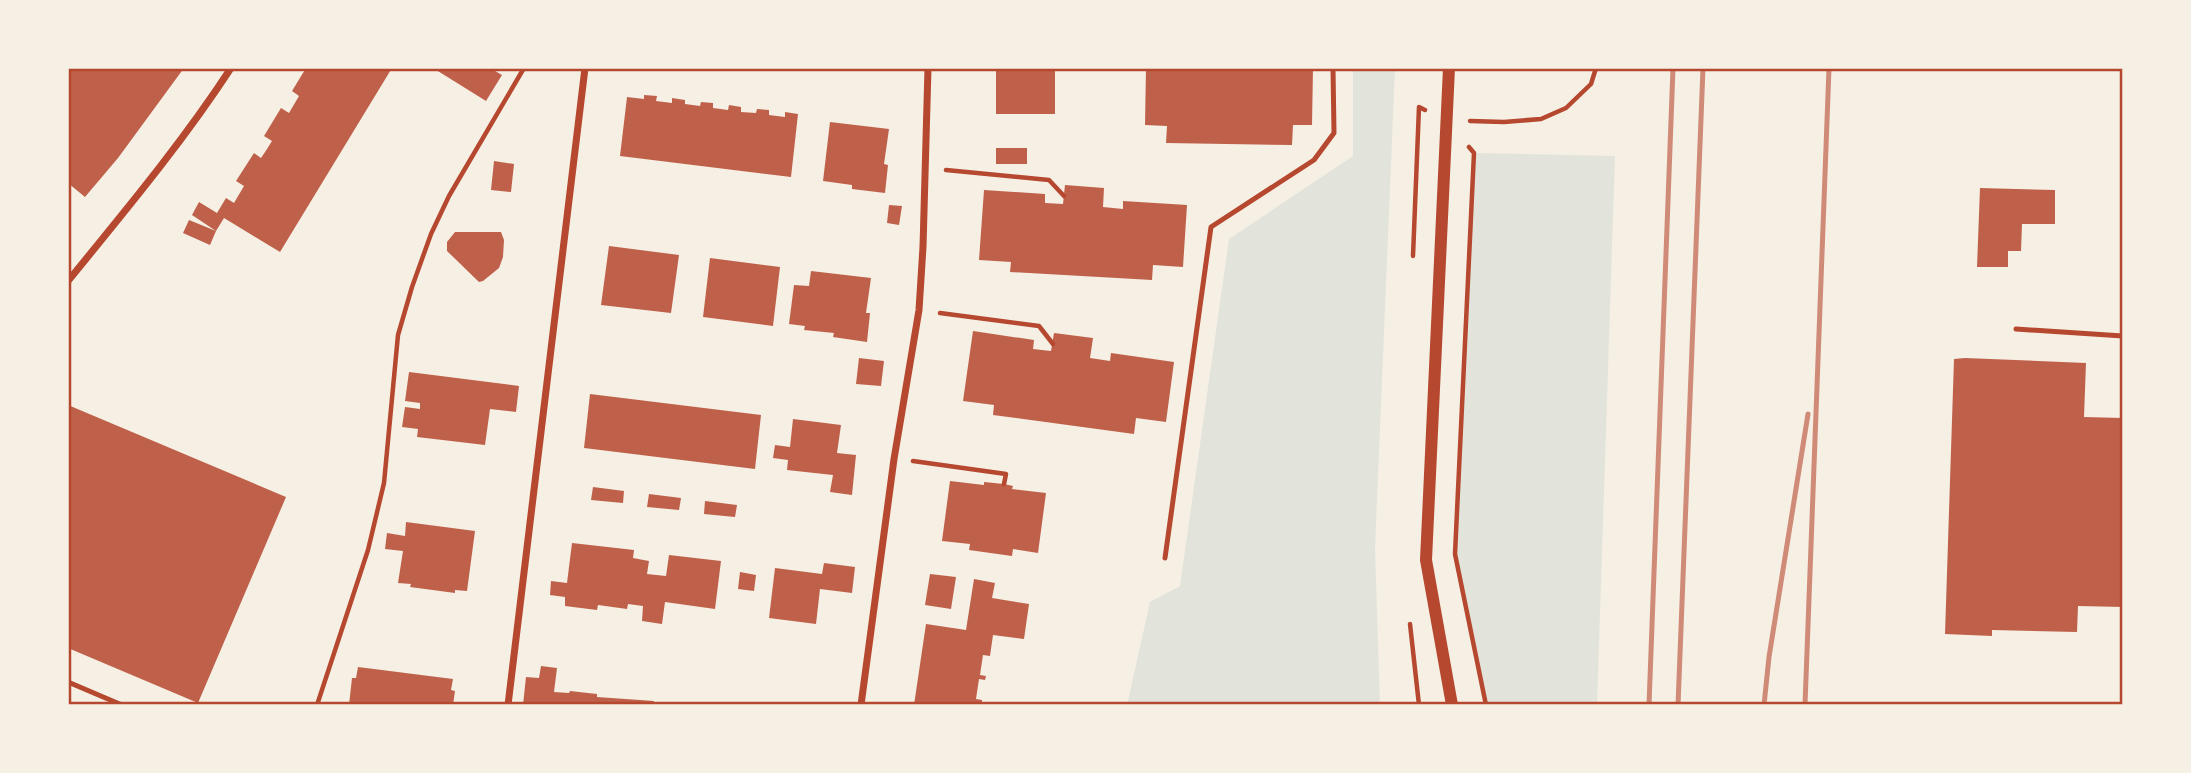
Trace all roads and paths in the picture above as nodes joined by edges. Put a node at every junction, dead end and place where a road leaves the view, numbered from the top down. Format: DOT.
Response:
graph roads {
  1 [pos="232,68"];
  2 [pos="524,68"];
  3 [pos="585,68"];
  4 [pos="928,68"];
  5 [pos="1334,68"];
  6 [pos="1449,68"];
  7 [pos="1596,68"];
  8 [pos="1448,120"];
  9 [pos="925,168"];
  10 [pos="1064,196"];
  11 [pos="68,281"];
  12 [pos="919,310"];
  13 [pos="2016,330"];
  14 [pos="2123,336"];
  15 [pos="1053,344"];
  16 [pos="894,459"];
  17 [pos="1004,484"];
  18 [pos="1165,558"];
  19 [pos="68,682"];
  20 [pos="122,705"];
  21 [pos="317,705"];
  22 [pos="508,705"];
  23 [pos="861,705"];
  24 [pos="1452,705"];
  25 [pos="1486,705"];
  1 -- 11 [label="street"];
  2 -- 21 [label="path"];
  3 -- 22 [label="street"];
  4 -- 9 [label="street"];
  5 -- 18 [label="lane"];
  6 -- 8 [label="street"];
  7 -- 8 [label="path"];
  8 -- 24 [label="street"];
  8 -- 25 [label="path"];
  9 -- 10 [label="path"];
  9 -- 12 [label="street"];
  12 -- 15 [label="path"];
  12 -- 16 [label="street"];
  13 -- 14 [label="lane"];
  16 -- 17 [label="path"];
  16 -- 23 [label="street"];
  19 -- 20 [label="lane"];
}
